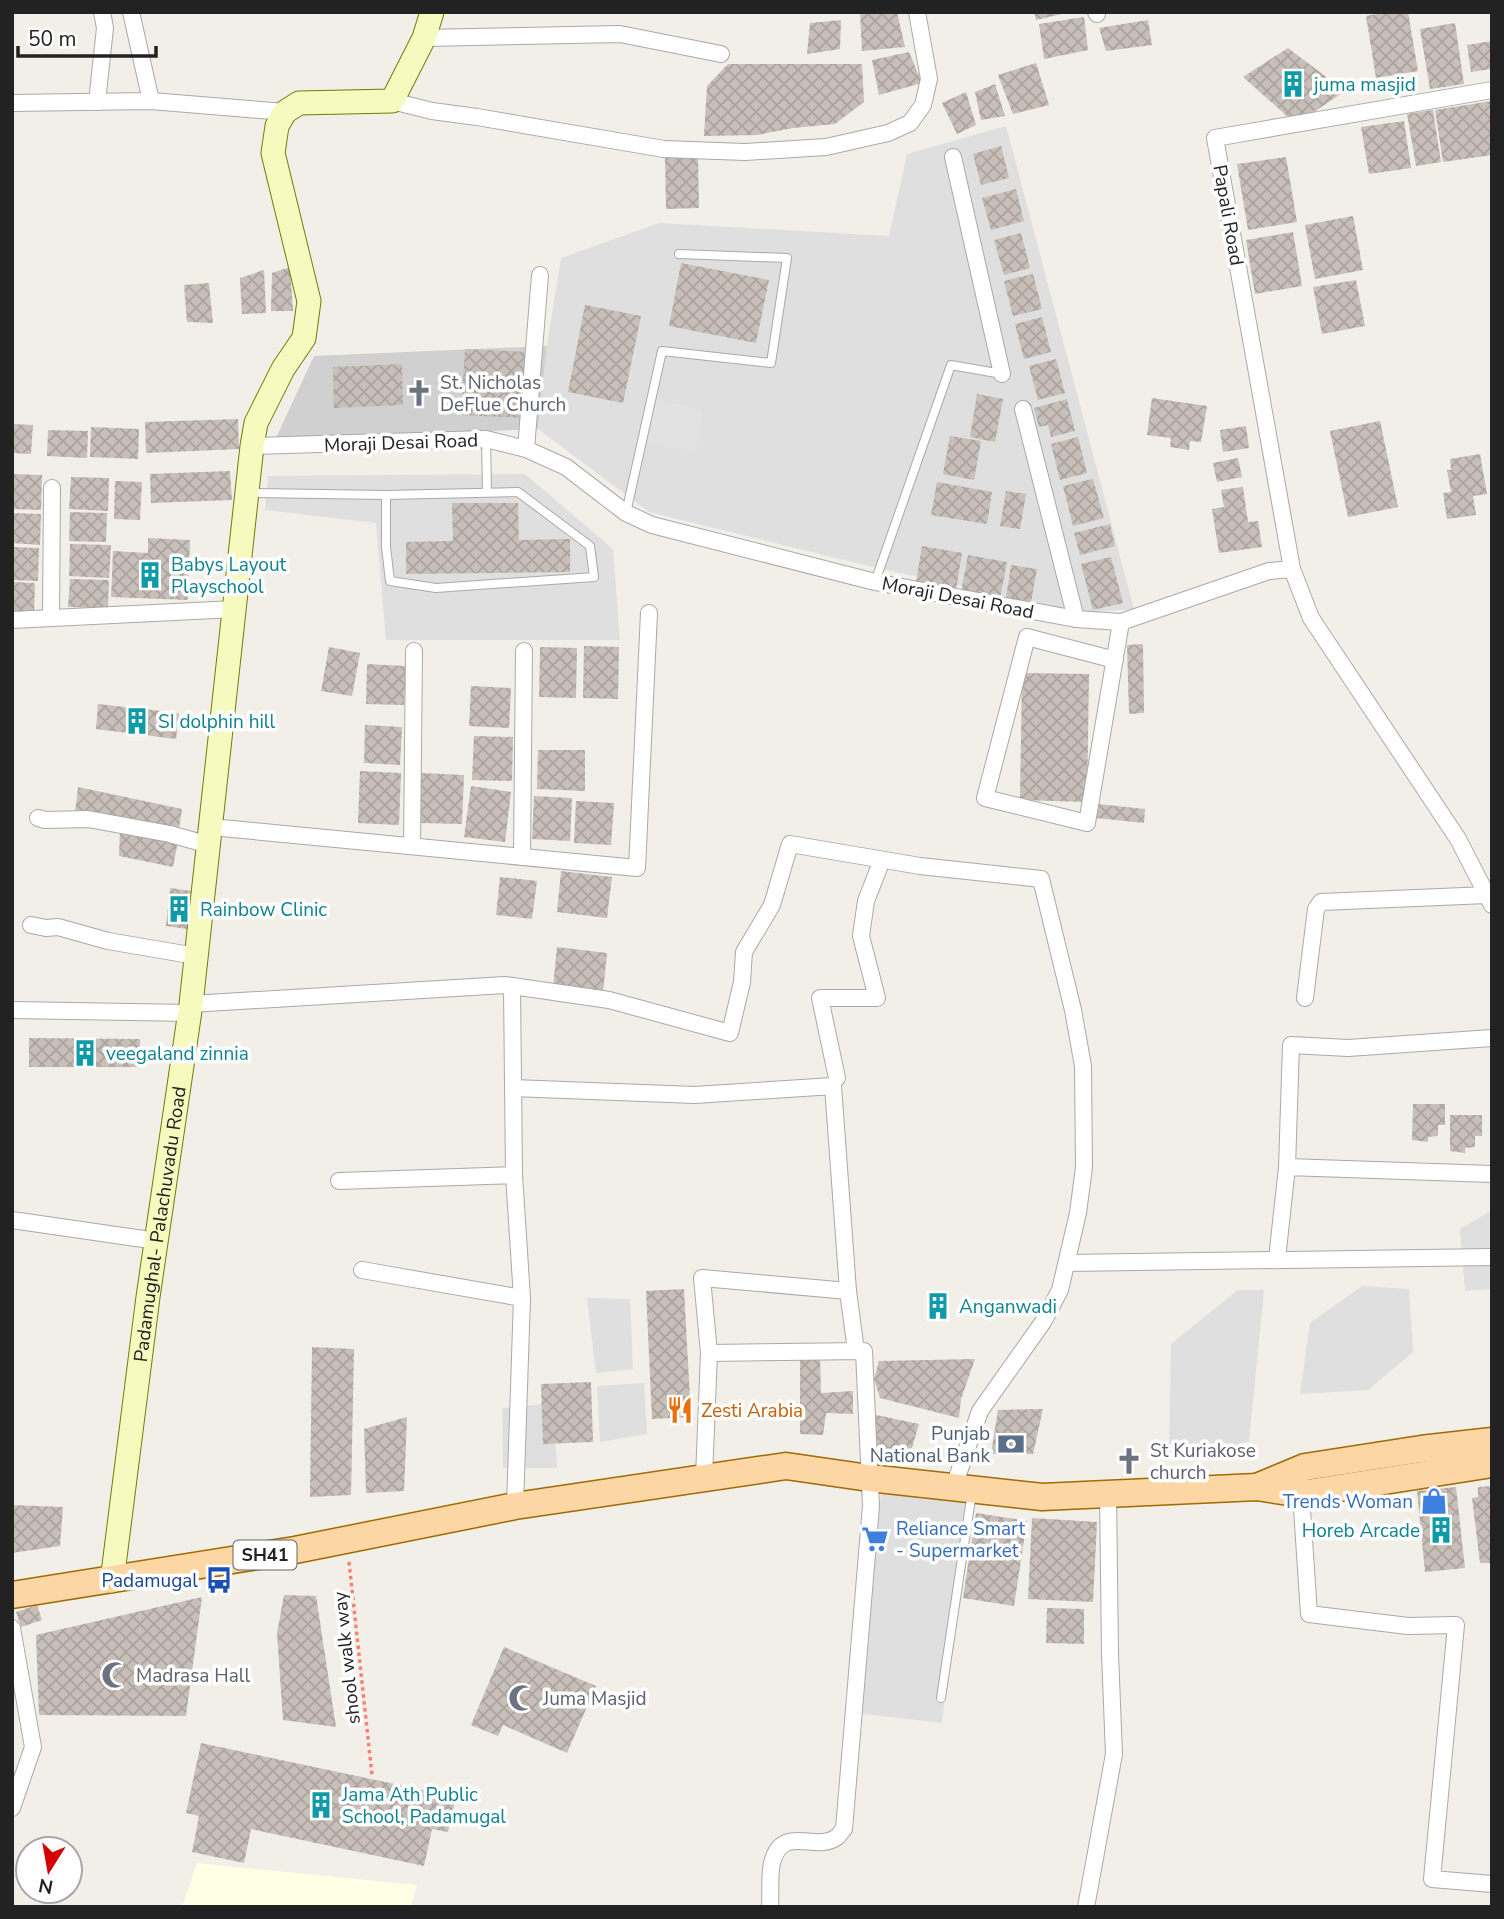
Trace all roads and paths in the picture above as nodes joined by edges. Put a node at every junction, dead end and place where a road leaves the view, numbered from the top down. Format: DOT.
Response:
graph roads {
  1 [pos="102,12"];
  2 [pos="131,12"];
  3 [pos="432,12"];
  4 [pos="917,12"];
  5 [pos="424,38"];
  6 [pos="721,54"];
  7 [pos="1492,90"];
  8 [pos="151,101"];
  9 [pos="97,102"];
  10 [pos="392,102"];
  11 [pos="12,103"];
  12 [pos="285,111"];
  13 [pos="953,157"];
  14 [pos="679,254"];
  15 [pos="540,275"];
  16 [pos="1002,374"];
  17 [pos="1023,410"];
  18 [pos="486,439"];
  19 [pos="253,446"];
  20 [pos="526,450"];
  21 [pos="52,488"];
  22 [pos="487,492"];
  23 [pos="248,494"];
  24 [pos="386,495"];
  25 [pos="626,513"];
  26 [pos="1293,569"];
  27 [pos="875,582"];
  28 [pos="235,609"];
  29 [pos="649,613"];
  30 [pos="51,618"];
  31 [pos="1076,619"];
  32 [pos="12,620"];
  33 [pos="1121,622"];
  34 [pos="414,651"];
  35 [pos="524,651"];
  36 [pos="1115,660"];
  37 [pos="38,818"];
  38 [pos="210,836"];
  39 [pos="412,846"];
  40 [pos="522,857"];
  41 [pos="882,860"];
  42 [pos="1489,900"];
  43 [pos="31,925"];
  44 [pos="196,956"];
  45 [pos="512,986"];
  46 [pos="1306,998"];
  47 [pos="190,1009"];
  48 [pos="12,1010"];
  49 [pos="1492,1038"];
  50 [pos="837,1078"];
  51 [pos="513,1088"];
  52 [pos="1287,1167"];
  53 [pos="1492,1174"];
  54 [pos="514,1175"];
  55 [pos="339,1181"];
  56 [pos="12,1220"];
  57 [pos="157,1241"];
  58 [pos="1492,1257"];
  59 [pos="1277,1259"];
  60 [pos="1067,1263"];
  61 [pos="362,1270"];
  62 [pos="848,1291"];
  63 [pos="522,1298"];
  64 [pos="856,1351"];
  65 [pos="709,1353"];
  66 [pos="1492,1441"];
  67 [pos="1412,1450"];
  68 [pos="1492,1464"];
  69 [pos="1416,1476"];
  70 [pos="704,1477"];
  71 [pos="869,1478"];
  72 [pos="1257,1487"];
  73 [pos="963,1488"];
  74 [pos="1108,1493"];
  75 [pos="1301,1494"];
  76 [pos="516,1506"];
  77 [pos="345,1539"];
  78 [pos="112,1581"];
  79 [pos="12,1595"];
  80 [pos="12,1628"];
  81 [pos="940,1699"];
  82 [pos="372,1775"];
  83 [pos="12,1808"];
  84 [pos="1492,1884"];
  85 [pos="770,1907"];
  86 [pos="1086,1907"];
  1 -- 9 [label="street"];
  2 -- 8 [label="street"];
  3 -- 5 [label="main road"];
  4 -- 10 [label="street"];
  5 -- 6 [label="street"];
  5 -- 10 [label="main road"];
  7 -- 26 [label="street, Papali Road"];
  8 -- 9 [label="street"];
  8 -- 12 [label="street"];
  9 -- 11 [label="street"];
  10 -- 12 [label="main road"];
  12 -- 19 [label="main road, Padamughal- Palachuvadu Road"];
  13 -- 16 [label="street"];
  14 -- 25 [label="lane"];
  15 -- 20 [label="street"];
  16 -- 27 [label="lane"];
  17 -- 31 [label="street"];
  18 -- 19 [label="street, Moraji Desai Road"];
  18 -- 20 [label="street, Moraji Desai Road"];
  18 -- 22 [label="lane"];
  19 -- 23 [label="main road, Padamughal- Palachuvadu Road"];
  20 -- 25 [label="street, Moraji Desai Road"];
  21 -- 30 [label="street"];
  22 -- 24 [label="lane"];
  22 -- 24 [label="lane"];
  23 -- 24 [label="lane"];
  23 -- 28 [label="main road, Padamughal- Palachuvadu Road"];
  25 -- 27 [label="street, Moraji Desai Road"];
  26 -- 33 [label="street, Moraji Desai Road"];
  26 -- 42 [label="street"];
  27 -- 31 [label="street, Moraji Desai Road"];
  28 -- 30 [label="street"];
  28 -- 38 [label="main road, Padamughal- Palachuvadu Road"];
  29 -- 40 [label="street"];
  30 -- 32 [label="street"];
  31 -- 33 [label="street, Moraji Desai Road"];
  33 -- 36 [label="street"];
  34 -- 39 [label="street"];
  35 -- 40 [label="street"];
  36 -- 36 [label="street"];
  37 -- 38 [label="street"];
  38 -- 39 [label="street"];
  38 -- 44 [label="main road, Padamughal- Palachuvadu Road"];
  39 -- 40 [label="street"];
  41 -- 45 [label="street"];
  41 -- 50 [label="street"];
  41 -- 60 [label="street"];
  42 -- 46 [label="street"];
  43 -- 44 [label="street"];
  44 -- 47 [label="main road, Padamughal- Palachuvadu Road"];
  45 -- 47 [label="street"];
  45 -- 51 [label="street"];
  47 -- 48 [label="street"];
  47 -- 57 [label="main road, Padamughal- Palachuvadu Road"];
  49 -- 52 [label="street"];
  51 -- 54 [label="street"];
  51 -- 62 [label="street"];
  52 -- 53 [label="street"];
  52 -- 59 [label="street"];
  54 -- 55 [label="street"];
  54 -- 63 [label="street"];
  56 -- 57 [label="street"];
  57 -- 78 [label="main road, Padamughal- Palachuvadu Road"];
  58 -- 59 [label="street"];
  59 -- 60 [label="street"];
  60 -- 73 [label="street"];
  61 -- 63 [label="street"];
  62 -- 64 [label="street"];
  62 -- 65 [label="street"];
  63 -- 76 [label="street"];
  64 -- 65 [label="street"];
  64 -- 71 [label="street"];
  65 -- 70 [label="street"];
  66 -- 67 [label="main road"];
  67 -- 69 [label="main road"];
  67 -- 72 [label="main road"];
  68 -- 69 [label="main road"];
  69 -- 75 [label="main road"];
  70 -- 71 [label="main road"];
  70 -- 76 [label="main road"];
  71 -- 73 [label="main road"];
  71 -- 85 [label="street"];
  72 -- 74 [label="main road"];
  72 -- 75 [label="main road"];
  73 -- 74 [label="main road"];
  73 -- 81 [label="lane"];
  74 -- 86 [label="street"];
  75 -- 84 [label="street"];
  76 -- 77 [label="main road, SH41"];
  77 -- 78 [label="main road, SH41"];
  77 -- 82 [label="path, shool walk way"];
  78 -- 79 [label="main road, SH41"];
  80 -- 83 [label="street"];
}
